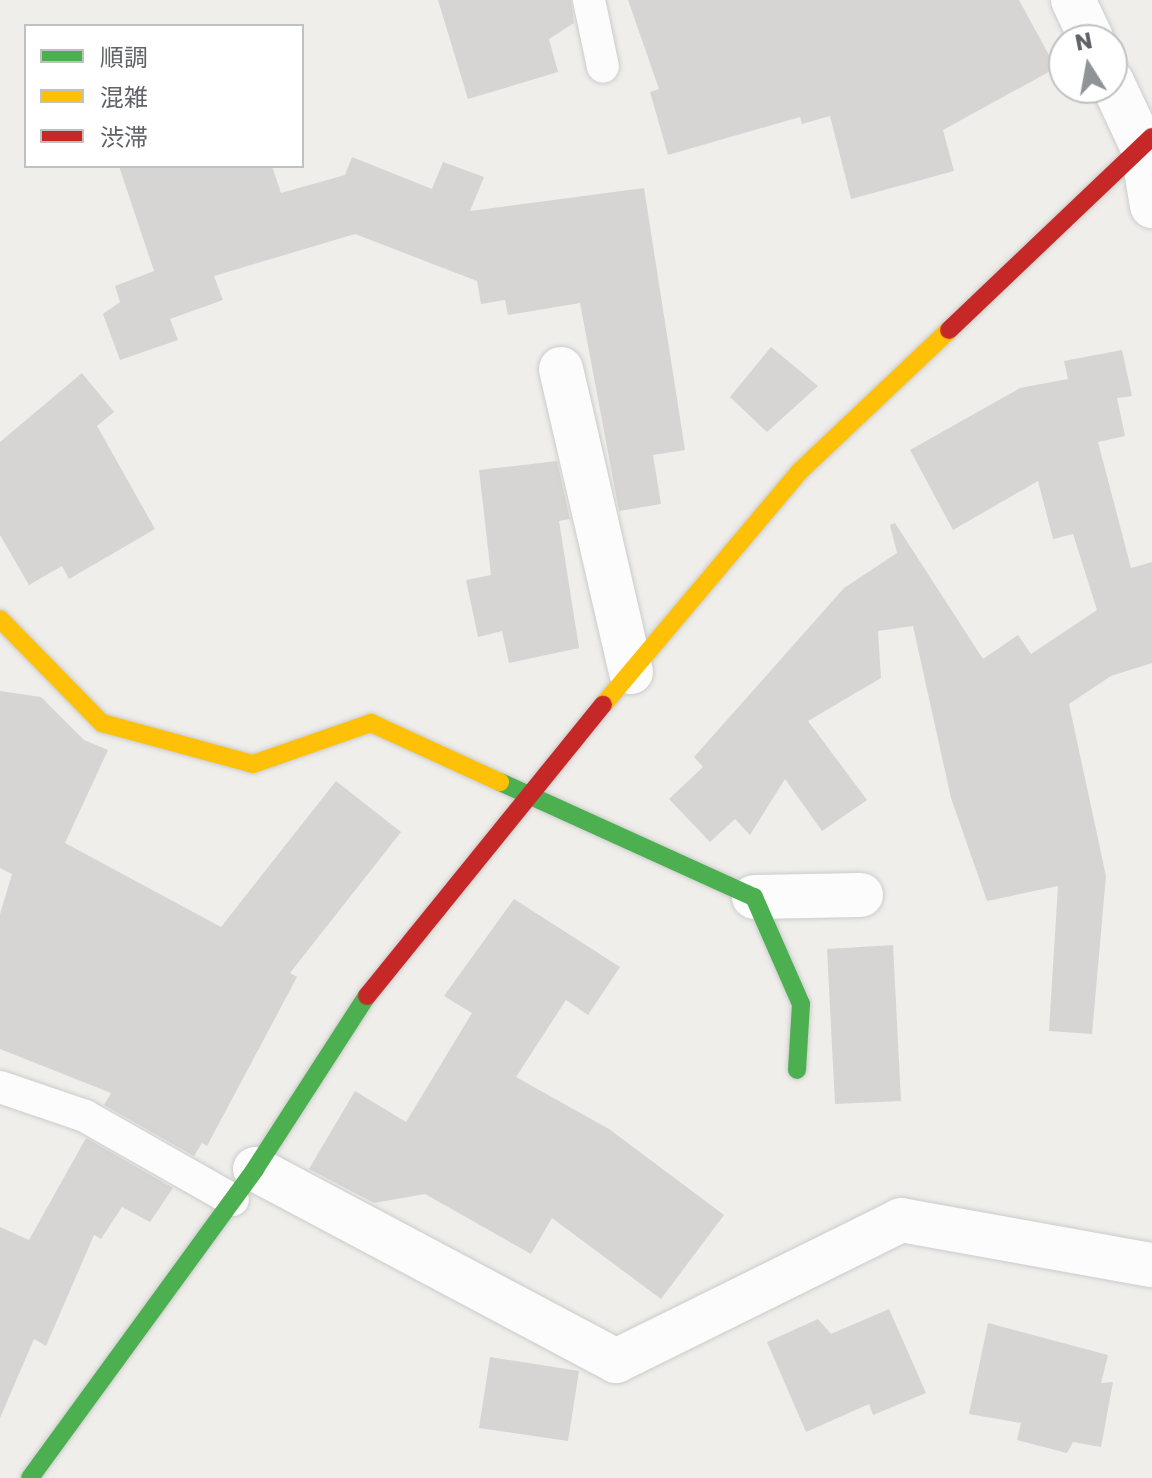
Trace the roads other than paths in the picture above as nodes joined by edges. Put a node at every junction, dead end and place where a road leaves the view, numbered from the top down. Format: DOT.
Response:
graph roads {
  1 [pos="589,0"];
  2 [pos="1073,0"];
  3 [pos="1084,24"];
  4 [pos="603,67"];
  5 [pos="1125,104"];
  6 [pos="1147,142"];
  7 [pos="1152,206"];
  8 [pos="561,369"];
  9 [pos="0,619"];
  10 [pos="631,672"];
  11 [pos="531,791"];
  12 [pos="861,895"];
  13 [pos="754,897"];
  14 [pos="797,1070"];
  15 [pos="0,1087"];
  16 [pos="244,1185"];
  17 [pos="1152,1265"];
  18 [pos="30,1478"];
  1 -- 4 [label="lane"];
  2 -- 3 [label="street"];
  5 -- 6 [label="street"];
  6 -- 7 [label="street"];
  6 -- 10 [label="street"];
  8 -- 10 [label="street"];
  9 -- 11 [label="street"];
  10 -- 11 [label="street"];
  11 -- 13 [label="street"];
  11 -- 16 [label="street"];
  12 -- 13 [label="street"];
  13 -- 14 [label="street"];
  15 -- 16 [label="lane"];
  16 -- 17 [label="street"];
  16 -- 18 [label="street"];
}
